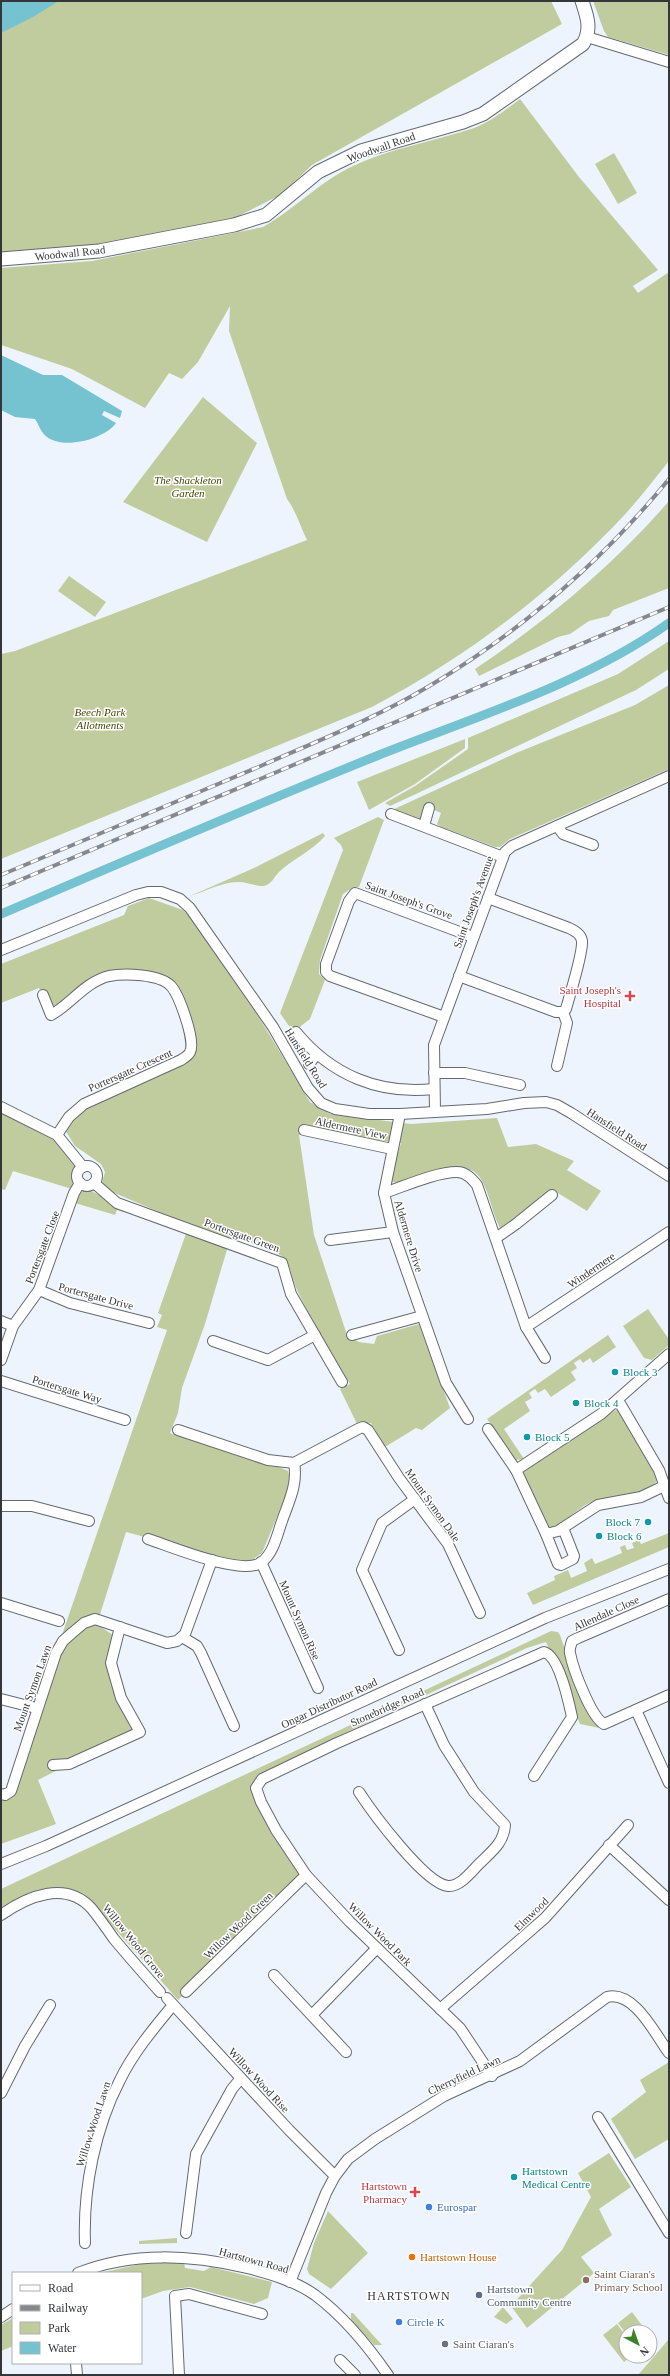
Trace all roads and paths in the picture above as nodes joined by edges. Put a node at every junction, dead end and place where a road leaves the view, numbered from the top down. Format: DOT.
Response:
graph roads {
  1 [pos="582,1"];
  2 [pos="587,38"];
  3 [pos="669,62"];
  4 [pos="1,259"];
  5 [pos="669,776"];
  6 [pos="429,808"];
  7 [pos="391,814"];
  8 [pos="424,826"];
  9 [pos="557,826"];
  10 [pos="593,845"];
  11 [pos="503,857"];
  12 [pos="488,898"];
  13 [pos="473,937"];
  14 [pos="1,950"];
  15 [pos="459,976"];
  16 [pos="43,995"];
  17 [pos="563,1012"];
  18 [pos="444,1017"];
  19 [pos="296,1032"];
  20 [pos="317,1054"];
  21 [pos="309,1064"];
  22 [pos="557,1066"];
  23 [pos="434,1073"];
  24 [pos="520,1085"];
  25 [pos="434,1090"];
  26 [pos="1,1107"];
  27 [pos="435,1112"];
  28 [pos="400,1114"];
  29 [pos="304,1130"];
  30 [pos="57,1135"];
  31 [pos="392,1149"];
  32 [pos="83,1167"];
  33 [pos="669,1176"];
  34 [pos="94,1183"];
  35 [pos="80,1184"];
  36 [pos="384,1193"];
  37 [pos="552,1195"];
  38 [pos="393,1232"];
  39 [pos="669,1232"];
  40 [pos="496,1238"];
  41 [pos="330,1240"];
  42 [pos="39,1290"];
  43 [pos="422,1316"];
  44 [pos="1,1321"];
  45 [pos="149,1323"];
  46 [pos="13,1326"];
  47 [pos="526,1327"];
  48 [pos="315,1335"];
  49 [pos="352,1335"];
  50 [pos="213,1341"];
  51 [pos="669,1354"];
  52 [pos="545,1358"];
  53 [pos="1,1360"];
  54 [pos="1,1381"];
  55 [pos="342,1382"];
  56 [pos="618,1400"];
  57 [pos="125,1420"];
  58 [pos="468,1420"];
  59 [pos="488,1429"];
  60 [pos="178,1430"];
  61 [pos="294,1463"];
  62 [pos="516,1470"];
  63 [pos="667,1491"];
  64 [pos="415,1499"];
  65 [pos="1,1506"];
  66 [pos="89,1521"];
  67 [pos="563,1528"];
  68 [pos="546,1534"];
  69 [pos="148,1539"];
  70 [pos="212,1560"];
  71 [pos="261,1562"];
  72 [pos="669,1569"];
  73 [pos="669,1599"];
  74 [pos="1,1603"];
  75 [pos="480,1613"];
  76 [pos="59,1621"];
  77 [pos="120,1626"];
  78 [pos="182,1637"];
  79 [pos="399,1650"];
  80 [pos="318,1688"];
  81 [pos="669,1695"];
  82 [pos="1,1699"];
  83 [pos="424,1704"];
  84 [pos="36,1708"];
  85 [pos="636,1710"];
  86 [pos="234,1726"];
  87 [pos="53,1765"];
  88 [pos="534,1776"];
  89 [pos="669,1783"];
  90 [pos="359,1792"];
  91 [pos="1,1794"];
  92 [pos="261,1802"];
  93 [pos="628,1825"];
  94 [pos="609,1845"];
  95 [pos="1,1864"];
  96 [pos="306,1875"];
  97 [pos="669,1900"];
  98 [pos="1,1915"];
  99 [pos="377,1948"];
  100 [pos="274,1975"];
  101 [pos="186,1992"];
  102 [pos="167,1998"];
  103 [pos="50,2005"];
  104 [pos="440,2009"];
  105 [pos="312,2015"];
  106 [pos="346,2052"];
  107 [pos="669,2053"];
  108 [pos="492,2076"];
  109 [pos="241,2078"];
  110 [pos="1,2093"];
  111 [pos="598,2117"];
  112 [pos="335,2176"];
  113 [pos="186,2233"];
  114 [pos="669,2233"];
  115 [pos="85,2243"];
  116 [pos="81,2272"];
  117 [pos="290,2282"];
  118 [pos="12,2310"];
  119 [pos="262,2314"];
  120 [pos="1,2317"];
  121 [pos="340,2360"];
  122 [pos="76,2364"];
  123 [pos="77,2375"];
  124 [pos="179,2375"];
  125 [pos="355,2375"];
  126 [pos="388,2375"];
  1 -- 2 [label="main road"];
  2 -- 3 [label="street"];
  2 -- 4 [label="main road, Woodwall Road"];
  5 -- 9 [label="street, Saint Joseph's Avenue"];
  6 -- 8 [label="street"];
  7 -- 8 [label="street"];
  8 -- 11 [label="street"];
  9 -- 10 [label="street"];
  9 -- 11 [label="street, Saint Joseph's Avenue"];
  11 -- 12 [label="street, Saint Joseph's Avenue"];
  12 -- 13 [label="street, Saint Joseph's Avenue"];
  12 -- 17 [label="street"];
  13 -- 15 [label="street, Saint Joseph's Avenue"];
  13 -- 18 [label="street, Saint Joseph's Grove"];
  14 -- 28 [label="street, Hansfield Road"];
  15 -- 17 [label="street"];
  15 -- 18 [label="street, Saint Joseph's Avenue"];
  16 -- 30 [label="street, Portersgate Crescent"];
  17 -- 22 [label="street"];
  18 -- 23 [label="street, Saint Joseph's Avenue"];
  19 -- 20 [label="street"];
  20 -- 21 [label="street"];
  20 -- 25 [label="street"];
  23 -- 24 [label="street"];
  23 -- 25 [label="street, Saint Joseph's Avenue"];
  25 -- 27 [label="street, Saint Joseph's Avenue"];
  26 -- 30 [label="street"];
  27 -- 28 [label="street, Hansfield Road"];
  27 -- 33 [label="street, Hansfield Road"];
  28 -- 31 [label="street, Aldermere Drive"];
  29 -- 31 [label="street, Aldermere View"];
  30 -- 32 [label="street"];
  31 -- 36 [label="street, Aldermere Drive"];
  32 -- 34 [label="street"];
  32 -- 35 [label="street"];
  34 -- 35 [label="street"];
  34 -- 48 [label="street, Portersgate Green"];
  35 -- 42 [label="street, Portersgate Close"];
  36 -- 38 [label="street, Aldermere Drive"];
  36 -- 40 [label="street"];
  37 -- 40 [label="street"];
  38 -- 41 [label="street"];
  38 -- 43 [label="street, Aldermere Drive"];
  39 -- 47 [label="street, Windermere"];
  40 -- 47 [label="street"];
  42 -- 45 [label="street, Portersgate Drive"];
  42 -- 46 [label="street, Portersgate Close"];
  43 -- 49 [label="street"];
  43 -- 58 [label="street, Aldermere Drive"];
  44 -- 46 [label="street"];
  46 -- 53 [label="street, Portersgate Close"];
  47 -- 52 [label="street"];
  48 -- 50 [label="street"];
  48 -- 55 [label="street, Portersgate Green"];
  51 -- 56 [label="street"];
  54 -- 57 [label="street, Portersgate Way"];
  56 -- 62 [label="street"];
  56 -- 63 [label="street"];
  59 -- 62 [label="street"];
  60 -- 61 [label="street"];
  61 -- 64 [label="street, Mount Symon Dale"];
  61 -- 71 [label="street"];
  62 -- 68 [label="street"];
  63 -- 67 [label="street"];
  64 -- 75 [label="street, Mount Symon Dale"];
  64 -- 79 [label="street"];
  65 -- 66 [label="street"];
  67 -- 68 [label="street"];
  67 -- 68 [label="street"];
  69 -- 70 [label="street"];
  70 -- 71 [label="street"];
  70 -- 78 [label="street"];
  71 -- 80 [label="street, Mount Symon Rise"];
  72 -- 95 [label="street, Ongar Distributor Road"];
  73 -- 85 [label="street, Allendale Close"];
  74 -- 76 [label="street"];
  77 -- 78 [label="street, Mount Symon Lawn"];
  77 -- 84 [label="street, Mount Symon Lawn"];
  77 -- 87 [label="street"];
  78 -- 86 [label="street"];
  81 -- 85 [label="street"];
  82 -- 84 [label="street"];
  83 -- 88 [label="street, Stonebridge Road"];
  83 -- 90 [label="street"];
  83 -- 92 [label="street, Stonebridge Road"];
  84 -- 91 [label="street, Mount Symon Lawn"];
  85 -- 89 [label="street"];
  92 -- 96 [label="street, Willow Wood Park"];
  93 -- 94 [label="street, Elmwood"];
  94 -- 97 [label="street"];
  94 -- 104 [label="street, Elmwood"];
  96 -- 99 [label="street, Willow Wood Park"];
  96 -- 101 [label="street, Willow Wood Green"];
  98 -- 102 [label="street, Willow Wood Grove"];
  99 -- 104 [label="street, Willow Wood Park"];
  99 -- 105 [label="street"];
  100 -- 105 [label="street"];
  102 -- 109 [label="street, Willow Wood Rise"];
  102 -- 115 [label="street, Willow Wood Lawn"];
  103 -- 110 [label="street"];
  104 -- 108 [label="street, Willow Wood Park"];
  105 -- 106 [label="street"];
  107 -- 108 [label="street, Cherryfield Lawn"];
  108 -- 112 [label="street, Cherryfield Lawn"];
  109 -- 112 [label="street, Willow Wood Rise"];
  109 -- 113 [label="street"];
  111 -- 114 [label="street"];
  112 -- 117 [label="street, Cherryfield Lawn"];
  116 -- 117 [label="street, Hartstown Road"];
  117 -- 126 [label="street, Hartstown Road"];
  118 -- 120 [label="street"];
  119 -- 124 [label="street"];
  121 -- 125 [label="street"];
  122 -- 123 [label="street"];
}
